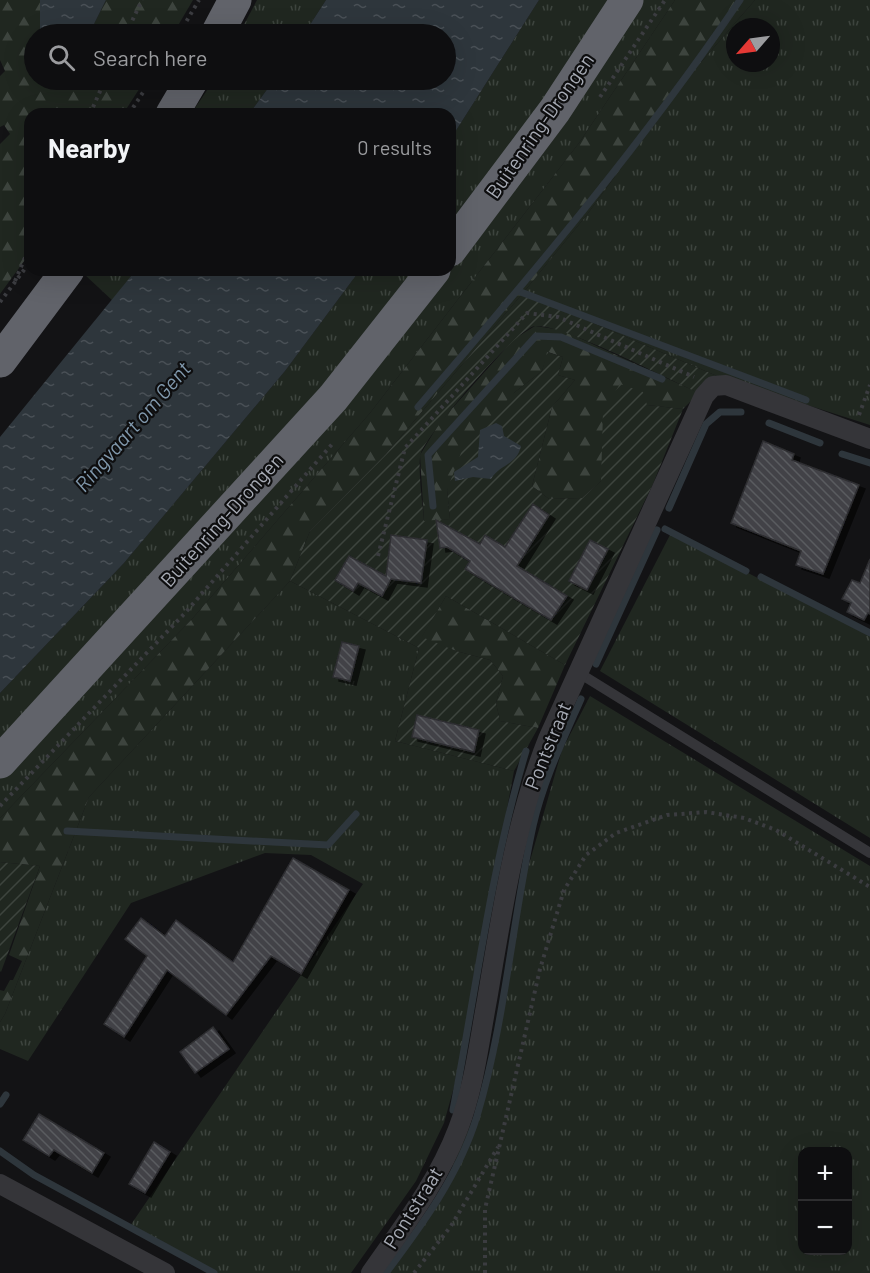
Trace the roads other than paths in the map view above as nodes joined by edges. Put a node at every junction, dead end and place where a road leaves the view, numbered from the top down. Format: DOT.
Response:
graph roads {
  1 [pos="235,0"];
  2 [pos="627,0"];
  3 [pos="222,24"];
  4 [pos="186,90"];
  5 [pos="176,108"];
  6 [pos="456,242"];
  7 [pos="64,276"];
  8 [pos="429,276"];
  9 [pos="0,361"];
  10 [pos="861,436"];
  11 [pos="579,673"];
  12 [pos="0,762"];
  13 [pos="870,853"];
  14 [pos="0,1185"];
  15 [pos="165,1273"];
  16 [pos="371,1273"];
  1 -- 3 [label="highway"];
  2 -- 6 [label="highway, Buitenring-Drongen"];
  4 -- 5 [label="highway"];
  7 -- 9 [label="highway"];
  8 -- 12 [label="highway, Buitenring-Drongen"];
  10 -- 11 [label="street, Pontstraat"];
  11 -- 13 [label="lane"];
  11 -- 16 [label="street, Pontstraat"];
  14 -- 15 [label="street"];
}
